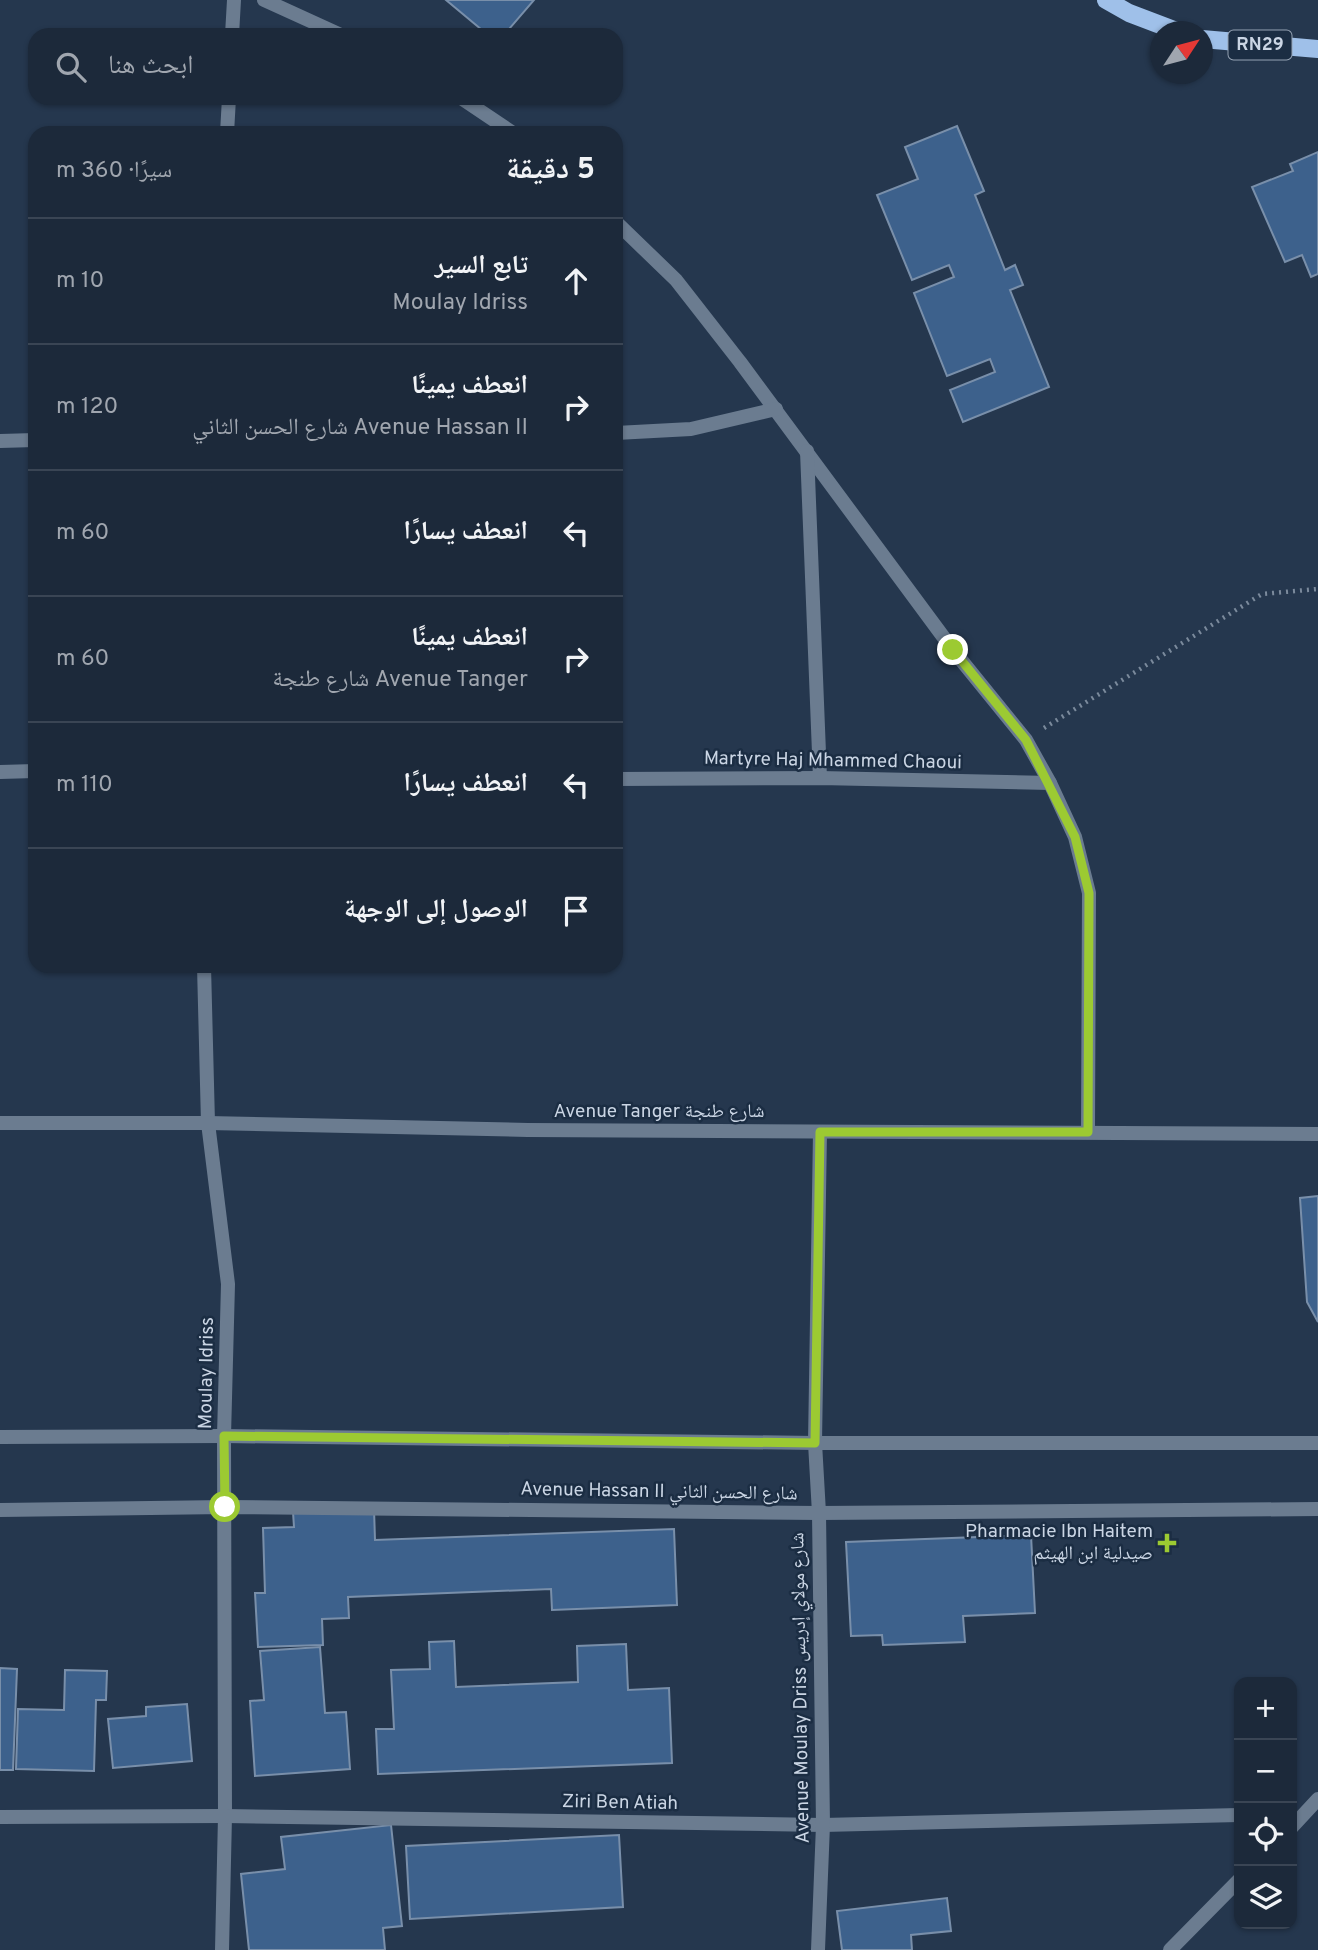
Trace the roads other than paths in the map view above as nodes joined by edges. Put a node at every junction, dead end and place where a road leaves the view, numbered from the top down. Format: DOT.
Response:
graph roads {
  1 [pos="234,0"];
  2 [pos="264,0"];
  3 [pos="1106,0"];
  4 [pos="1150,21"];
  5 [pos="232,28"];
  6 [pos="326,28"];
  7 [pos="1213,40"];
  8 [pos="1318,48"];
  9 [pos="229,105"];
  10 [pos="471,105"];
  11 [pos="227,126"];
  12 [pos="503,126"];
  13 [pos="623,229"];
  14 [pos="776,408"];
  15 [pos="623,433"];
  16 [pos="28,440"];
  17 [pos="0,441"];
  18 [pos="807,450"];
  19 [pos="28,771"];
  20 [pos="0,772"];
  21 [pos="820,778"];
  22 [pos="623,779"];
  23 [pos="1050,783"];
  24 [pos="204,973"];
  25 [pos="0,1123"];
  26 [pos="208,1123"];
  27 [pos="820,1132"];
  28 [pos="1088,1132"];
  29 [pos="1318,1134"];
  30 [pos="224,1436"];
  31 [pos="0,1437"];
  32 [pos="815,1443"];
  33 [pos="1318,1443"];
  34 [pos="225,1507"];
  35 [pos="1318,1509"];
  36 [pos="0,1510"];
  37 [pos="819,1513"];
  38 [pos="1318,1799"];
  39 [pos="1305,1813"];
  40 [pos="1234,1815"];
  41 [pos="225,1816"];
  42 [pos="0,1817"];
  43 [pos="823,1825"];
  44 [pos="1234,1885"];
  45 [pos="222,1950"];
  46 [pos="818,1950"];
  47 [pos="1170,1950"];
  1 -- 5 [label="street"];
  2 -- 6 [label="street"];
  3 -- 4 [label="main road"];
  7 -- 8 [label="main road, RN29"];
  9 -- 11 [label="street"];
  10 -- 12 [label="street"];
  13 -- 14 [label="street"];
  14 -- 15 [label="street"];
  14 -- 18 [label="street"];
  16 -- 17 [label="street"];
  18 -- 21 [label="street"];
  18 -- 23 [label="street"];
  19 -- 20 [label="street"];
  21 -- 22 [label="street, Martyre Haj Mhammed Chaoui"];
  21 -- 23 [label="street, Martyre Haj Mhammed Chaoui"];
  23 -- 28 [label="street"];
  24 -- 26 [label="street, Moulay Idriss"];
  25 -- 26 [label="street, Avenue Tanger شارع طنجة"];
  26 -- 27 [label="street, Avenue Tanger شارع طنجة"];
  26 -- 30 [label="street, Moulay Idriss"];
  27 -- 28 [label="street, Avenue Tanger شارع طنجة"];
  27 -- 32 [label="street, Avenue Moulay Driss شارع مولاي إدريس"];
  28 -- 29 [label="street, Avenue Tanger شارع طنجة"];
  30 -- 31 [label="street"];
  30 -- 32 [label="street"];
  30 -- 34 [label="street, Moulay Idriss"];
  32 -- 33 [label="street"];
  32 -- 37 [label="street, Avenue Moulay Driss شارع مولاي إدريس"];
  34 -- 36 [label="street, Avenue Hassan II شارع الحسن الثاني"];
  34 -- 37 [label="street, Avenue Hassan II شارع الحسن الثاني"];
  34 -- 41 [label="street, Moulay Idriss"];
  35 -- 37 [label="street, Avenue Hassan II شارع الحسن الثاني"];
  37 -- 43 [label="street, Avenue Moulay Driss شارع مولاي إدريس"];
  38 -- 39 [label="street"];
  40 -- 43 [label="street, Ziri Ben Atiah"];
  41 -- 42 [label="street, Ziri Ben Atiah"];
  41 -- 43 [label="street, Ziri Ben Atiah"];
  41 -- 45 [label="street, Moulay Idriss"];
  43 -- 46 [label="street, Avenue Moulay Driss شارع مولاي إدريس"];
  44 -- 47 [label="street"];
}
